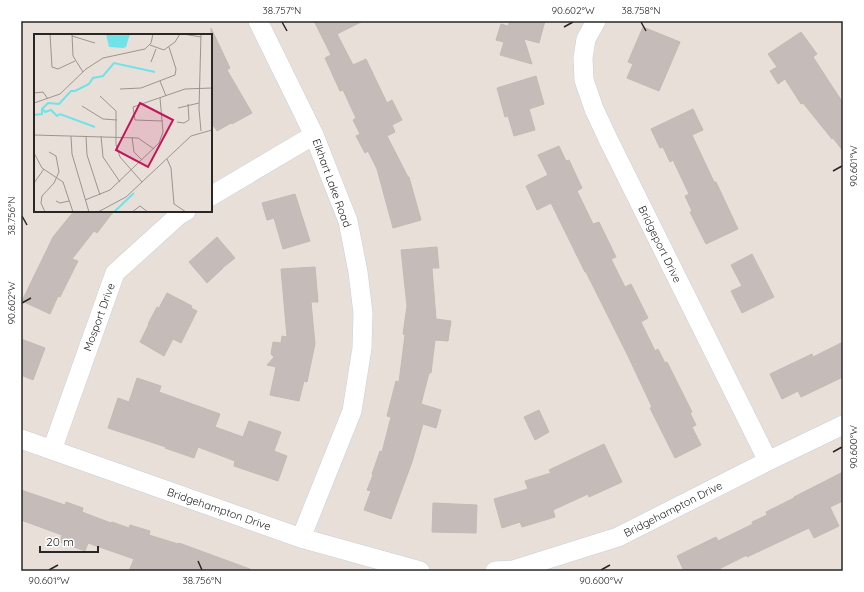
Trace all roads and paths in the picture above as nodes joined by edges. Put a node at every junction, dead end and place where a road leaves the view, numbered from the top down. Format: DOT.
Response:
graph roads {
  1 [pos="258,21"];
  2 [pos="596,21"];
  3 [pos="314,135"];
  4 [pos="212,195"];
  5 [pos="184,212"];
  6 [pos="843,425"];
  7 [pos="21,439"];
  8 [pos="52,450"];
  9 [pos="768,461"];
  10 [pos="301,538"];
  11 [pos="420,571"];
  12 [pos="494,571"];
  1 -- 3 [label="street, Elkhart Lake Road"];
  2 -- 9 [label="street, Bridgeport Drive"];
  3 -- 4 [label="street"];
  3 -- 10 [label="street, Elkhart Lake Road"];
  5 -- 8 [label="street, Mosport Drive"];
  6 -- 9 [label="street, Bridgehampton Drive"];
  7 -- 8 [label="street, Bridgehampton Drive"];
  8 -- 10 [label="street, Bridgehampton Drive"];
  9 -- 12 [label="street, Bridgehampton Drive"];
  10 -- 11 [label="street, Bridgehampton Drive"];
}
